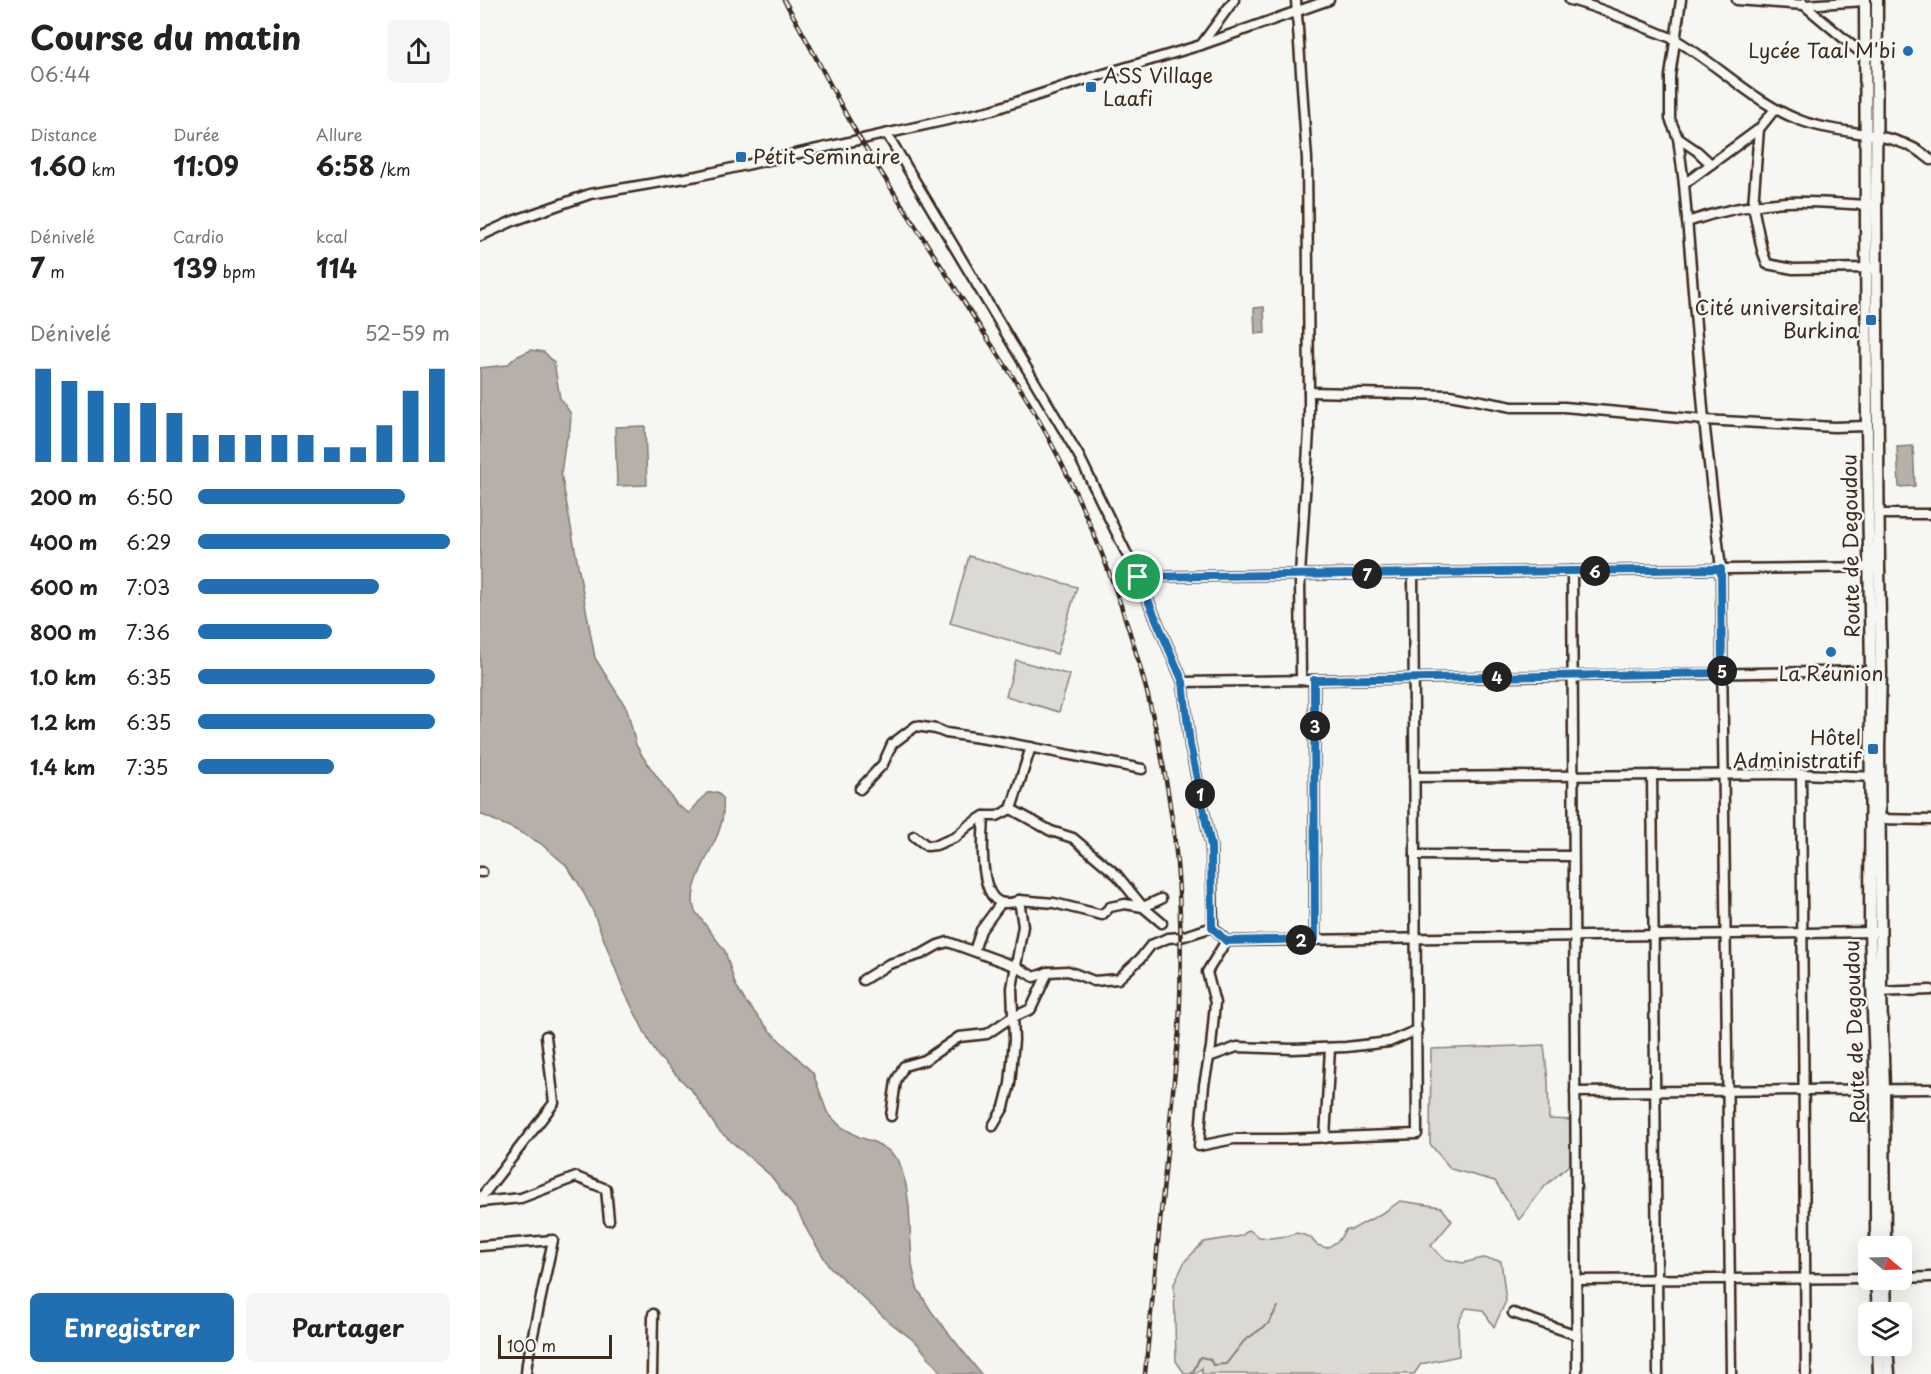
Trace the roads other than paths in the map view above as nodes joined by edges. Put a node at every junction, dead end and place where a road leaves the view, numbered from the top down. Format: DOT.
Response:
graph roads {
  1 [pos="1234,0"];
  2 [pos="1329,0"];
  3 [pos="1681,0"];
  4 [pos="1737,0"];
  5 [pos="1869,0"];
  6 [pos="1576,1"];
  7 [pos="1766,1"];
  8 [pos="1803,2"];
  9 [pos="1297,5"];
  10 [pos="1675,40"];
  11 [pos="1201,45"];
  12 [pos="1866,57"];
  13 [pos="1877,66"];
  14 [pos="1775,109"];
  15 [pos="1759,129"];
  16 [pos="887,134"];
  17 [pos="1872,134"];
  18 [pos="1678,138"];
  19 [pos="1931,160"];
  20 [pos="1711,164"];
  21 [pos="1684,184"];
  22 [pos="1871,205"];
  23 [pos="1754,206"];
  24 [pos="1687,222"];
  25 [pos="480,236"];
  26 [pos="1872,268"];
  27 [pos="1309,392"];
  28 [pos="1704,420"];
  29 [pos="1867,426"];
  30 [pos="1878,514"];
  31 [pos="1931,514"];
  32 [pos="1874,567"];
  33 [pos="1721,569"];
  34 [pos="1572,571"];
  35 [pos="1413,573"];
  36 [pos="1300,575"];
  37 [pos="1138,577"];
  38 [pos="1876,671"];
  39 [pos="1722,673"];
  40 [pos="1572,676"];
  41 [pos="1414,678"];
  42 [pos="1302,680"];
  43 [pos="1314,680"];
  44 [pos="1183,682"];
  45 [pos="1031,747"];
  46 [pos="1142,769"];
  47 [pos="1724,774"];
  48 [pos="1801,774"];
  49 [pos="1652,775"];
  50 [pos="1573,776"];
  51 [pos="1414,777"];
  52 [pos="1875,777"];
  53 [pos="860,789"];
  54 [pos="1011,809"];
  55 [pos="984,816"];
  56 [pos="1875,819"];
  57 [pos="1931,820"];
  58 [pos="914,836"];
  59 [pos="1415,855"];
  60 [pos="1573,856"];
  61 [pos="1161,899"];
  62 [pos="1019,900"];
  63 [pos="1001,903"];
  64 [pos="1143,907"];
  65 [pos="1162,923"];
  66 [pos="1212,927"];
  67 [pos="1875,932"];
  68 [pos="1802,933"];
  69 [pos="1725,934"];
  70 [pos="1653,935"];
  71 [pos="1574,936"];
  72 [pos="1416,938"];
  73 [pos="1315,939"];
  74 [pos="1226,941"];
  75 [pos="974,951"];
  76 [pos="1017,967"];
  77 [pos="1048,972"];
  78 [pos="863,980"];
  79 [pos="1931,990"];
  80 [pos="1876,992"];
  81 [pos="1014,1017"];
  82 [pos="1417,1030"];
  83 [pos="546,1036"];
  84 [pos="1330,1048"];
  85 [pos="1209,1057"];
  86 [pos="1931,1089"];
  87 [pos="1880,1090"];
  88 [pos="1727,1091"];
  89 [pos="1804,1091"];
  90 [pos="1575,1092"];
  91 [pos="1655,1092"];
  92 [pos="891,1116"];
  93 [pos="993,1126"];
  94 [pos="1325,1138"];
  95 [pos="480,1201"];
  96 [pos="609,1220"];
  97 [pos="1876,1236"];
  98 [pos="1885,1236"];
  99 [pos="480,1246"];
  100 [pos="1931,1277"];
  101 [pos="1806,1278"];
  102 [pos="1858,1278"];
  103 [pos="1912,1278"];
  104 [pos="1657,1279"];
  105 [pos="1730,1279"];
  106 [pos="1577,1280"];
  107 [pos="1513,1313"];
  108 [pos="653,1314"];
  109 [pos="1577,1335"];
  110 [pos="1878,1356"];
  111 [pos="1888,1356"];
  112 [pos="526,1374"];
  113 [pos="652,1374"];
  114 [pos="1577,1374"];
  115 [pos="1658,1374"];
  116 [pos="1731,1374"];
  117 [pos="1806,1374"];
  118 [pos="1879,1374"];
  119 [pos="1889,1374"];
  1 -- 11 [label="street"];
  2 -- 9 [label="street"];
  3 -- 10 [label="street"];
  4 -- 7 [label="street"];
  5 -- 8 [label="street"];
  5 -- 12 [label="main road"];
  5 -- 13 [label="main road"];
  6 -- 10 [label="street"];
  7 -- 8 [label="street"];
  8 -- 12 [label="street"];
  9 -- 11 [label="street"];
  9 -- 27 [label="street"];
  10 -- 14 [label="street"];
  10 -- 18 [label="street"];
  11 -- 16 [label="street"];
  12 -- 13 [label="street"];
  12 -- 17 [label="main road"];
  13 -- 17 [label="main road"];
  14 -- 15 [label="street"];
  14 -- 17 [label="street"];
  15 -- 20 [label="street"];
  15 -- 23 [label="street"];
  16 -- 25 [label="street"];
  16 -- 37 [label="street"];
  17 -- 19 [label="street"];
  17 -- 22 [label="main road, Route de Degoudou"];
  18 -- 20 [label="street"];
  18 -- 21 [label="street"];
  20 -- 21 [label="street"];
  21 -- 24 [label="street"];
  22 -- 23 [label="street"];
  22 -- 26 [label="main road, Route de Degoudou"];
  23 -- 24 [label="street"];
  23 -- 26 [label="street"];
  24 -- 28 [label="street"];
  26 -- 29 [label="main road, Route de Degoudou"];
  26 -- 30 [label="main road, Route de Degoudou"];
  27 -- 28 [label="street"];
  27 -- 36 [label="street"];
  28 -- 29 [label="street"];
  28 -- 33 [label="street"];
  29 -- 32 [label="main road, Route de Degoudou"];
  30 -- 31 [label="street"];
  30 -- 32 [label="main road, Route de Degoudou"];
  32 -- 33 [label="street"];
  32 -- 38 [label="main road, Route de Degoudou"];
  33 -- 34 [label="street"];
  33 -- 39 [label="street"];
  34 -- 35 [label="street"];
  34 -- 40 [label="street"];
  35 -- 36 [label="street"];
  35 -- 41 [label="street"];
  36 -- 37 [label="street"];
  36 -- 42 [label="street"];
  37 -- 44 [label="street"];
  38 -- 39 [label="street"];
  38 -- 52 [label="main road, Route de Degoudou"];
  39 -- 40 [label="street"];
  39 -- 47 [label="street"];
  40 -- 41 [label="street"];
  40 -- 50 [label="street"];
  41 -- 43 [label="street"];
  41 -- 51 [label="street"];
  42 -- 43 [label="street"];
  42 -- 44 [label="street"];
  43 -- 73 [label="street"];
  44 -- 66 [label="street"];
  45 -- 46 [label="street"];
  45 -- 53 [label="street"];
  45 -- 54 [label="street"];
  47 -- 48 [label="street"];
  47 -- 49 [label="street"];
  47 -- 69 [label="street"];
  48 -- 52 [label="street"];
  48 -- 68 [label="street"];
  49 -- 50 [label="street"];
  49 -- 70 [label="street"];
  50 -- 51 [label="street"];
  50 -- 60 [label="street"];
  51 -- 59 [label="street"];
  52 -- 56 [label="main road, Route de Degoudou"];
  54 -- 55 [label="street"];
  54 -- 64 [label="street"];
  55 -- 58 [label="street"];
  55 -- 63 [label="street"];
  56 -- 57 [label="street"];
  56 -- 67 [label="main road, Route de Degoudou"];
  59 -- 60 [label="street"];
  59 -- 72 [label="street"];
  60 -- 71 [label="street"];
  61 -- 64 [label="street"];
  62 -- 63 [label="street"];
  62 -- 64 [label="street"];
  62 -- 76 [label="street"];
  63 -- 75 [label="street"];
  64 -- 65 [label="street"];
  66 -- 74 [label="street"];
  66 -- 77 [label="street"];
  67 -- 68 [label="street"];
  67 -- 80 [label="main road, Route de Degoudou"];
  68 -- 69 [label="street"];
  68 -- 89 [label="street"];
  69 -- 70 [label="street"];
  69 -- 88 [label="street"];
  70 -- 71 [label="street"];
  70 -- 91 [label="street"];
  71 -- 72 [label="street"];
  71 -- 90 [label="street"];
  72 -- 73 [label="street"];
  72 -- 82 [label="street"];
  73 -- 74 [label="street"];
  74 -- 85 [label="street"];
  75 -- 76 [label="street"];
  75 -- 78 [label="street"];
  76 -- 77 [label="street"];
  76 -- 81 [label="street"];
  77 -- 81 [label="street"];
  79 -- 80 [label="street"];
  80 -- 87 [label="main road, Route de Degoudou"];
  81 -- 92 [label="street"];
  81 -- 93 [label="street"];
  82 -- 84 [label="street"];
  82 -- 94 [label="street"];
  83 -- 95 [label="street"];
  84 -- 85 [label="street"];
  84 -- 94 [label="street"];
  85 -- 94 [label="street"];
  86 -- 87 [label="street"];
  87 -- 89 [label="street"];
  87 -- 97 [label="main road, Route de Degoudou"];
  87 -- 98 [label="main road, Route de Degoudou"];
  88 -- 89 [label="street"];
  88 -- 91 [label="street"];
  88 -- 105 [label="street"];
  89 -- 101 [label="street"];
  90 -- 91 [label="street"];
  90 -- 106 [label="street"];
  91 -- 104 [label="street"];
  95 -- 96 [label="street"];
  99 -- 112 [label="street"];
  100 -- 103 [label="street"];
  101 -- 102 [label="street"];
  101 -- 105 [label="street"];
  101 -- 117 [label="street"];
  104 -- 105 [label="street"];
  104 -- 106 [label="street"];
  104 -- 115 [label="street"];
  105 -- 116 [label="street"];
  106 -- 109 [label="street"];
  107 -- 109 [label="street"];
  108 -- 113 [label="street"];
  109 -- 114 [label="street"];
  110 -- 118 [label="main road"];
  111 -- 119 [label="main road"];
}
